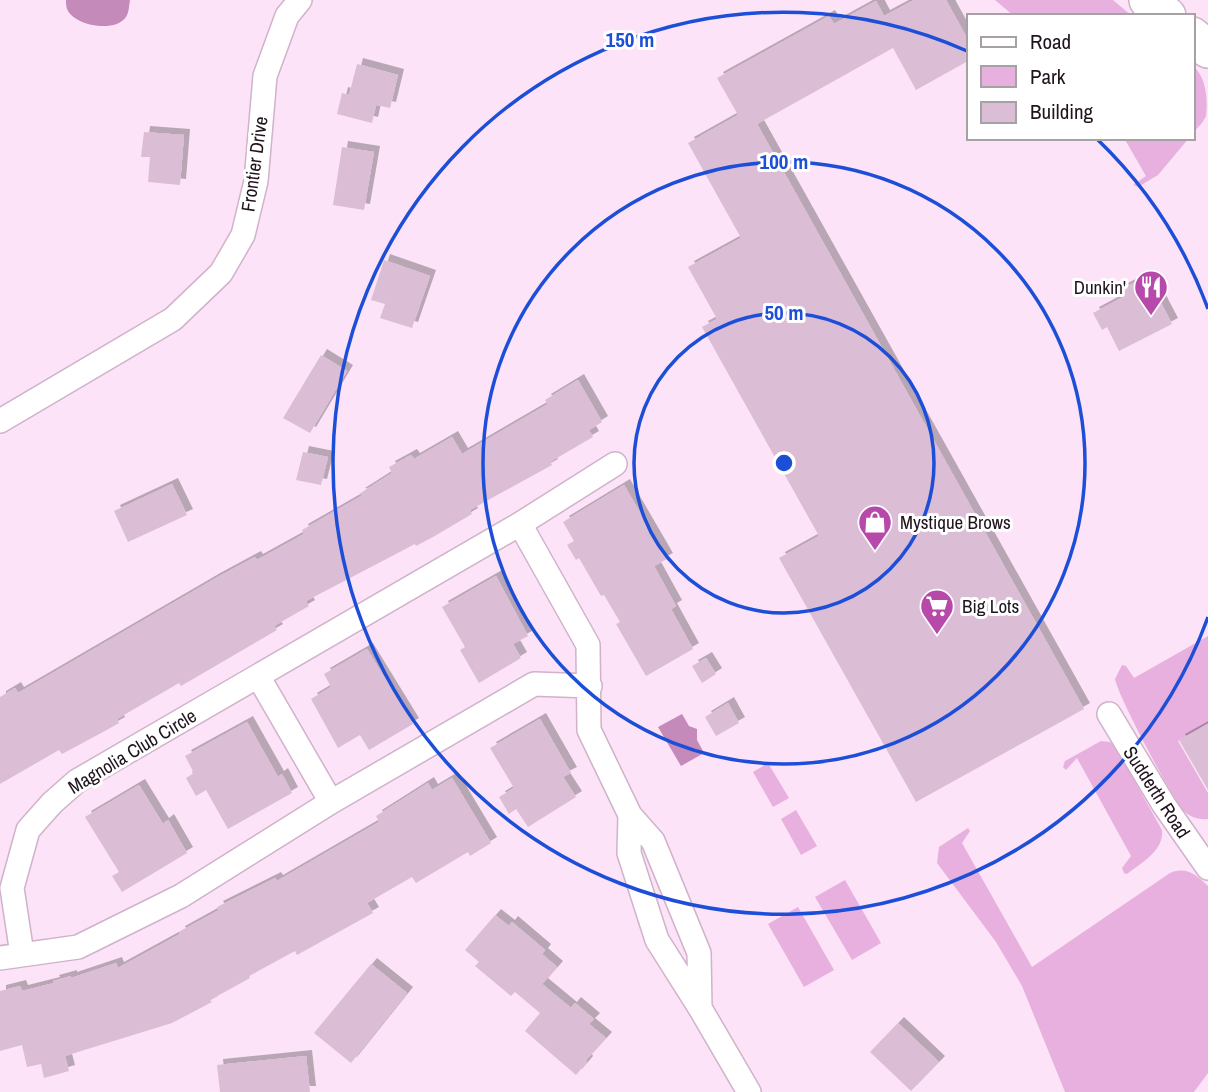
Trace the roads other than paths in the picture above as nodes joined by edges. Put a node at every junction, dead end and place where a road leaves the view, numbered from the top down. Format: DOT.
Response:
graph roads {
  1 [pos="300,0"];
  2 [pos="1148,0"];
  3 [pos="1165,14"];
  4 [pos="0,421"];
  5 [pos="615,464"];
  6 [pos="520,524"];
  7 [pos="258,676"];
  8 [pos="590,687"];
  9 [pos="1109,715"];
  10 [pos="331,803"];
  11 [pos="630,815"];
  12 [pos="1208,868"];
  13 [pos="677,900"];
  14 [pos="647,909"];
  15 [pos="11,956"];
  16 [pos="700,1007"];
  17 [pos="749,1092"];
  1 -- 4 [label="street, Frontier Drive"];
  2 -- 3 [label="highway"];
  5 -- 6 [label="street, Magnolia Club Circle"];
  6 -- 7 [label="street, Magnolia Club Circle"];
  6 -- 8 [label="street"];
  7 -- 10 [label="street"];
  7 -- 15 [label="street, Magnolia Club Circle"];
  8 -- 10 [label="street, Magnolia Club Circle"];
  8 -- 11 [label="street"];
  9 -- 12 [label="street, Sudderth Road"];
  10 -- 15 [label="street, Magnolia Club Circle"];
  11 -- 13 [label="street"];
  11 -- 14 [label="street"];
  13 -- 14 [label="street"];
  13 -- 16 [label="street"];
  14 -- 16 [label="street"];
  16 -- 17 [label="street"];
}
